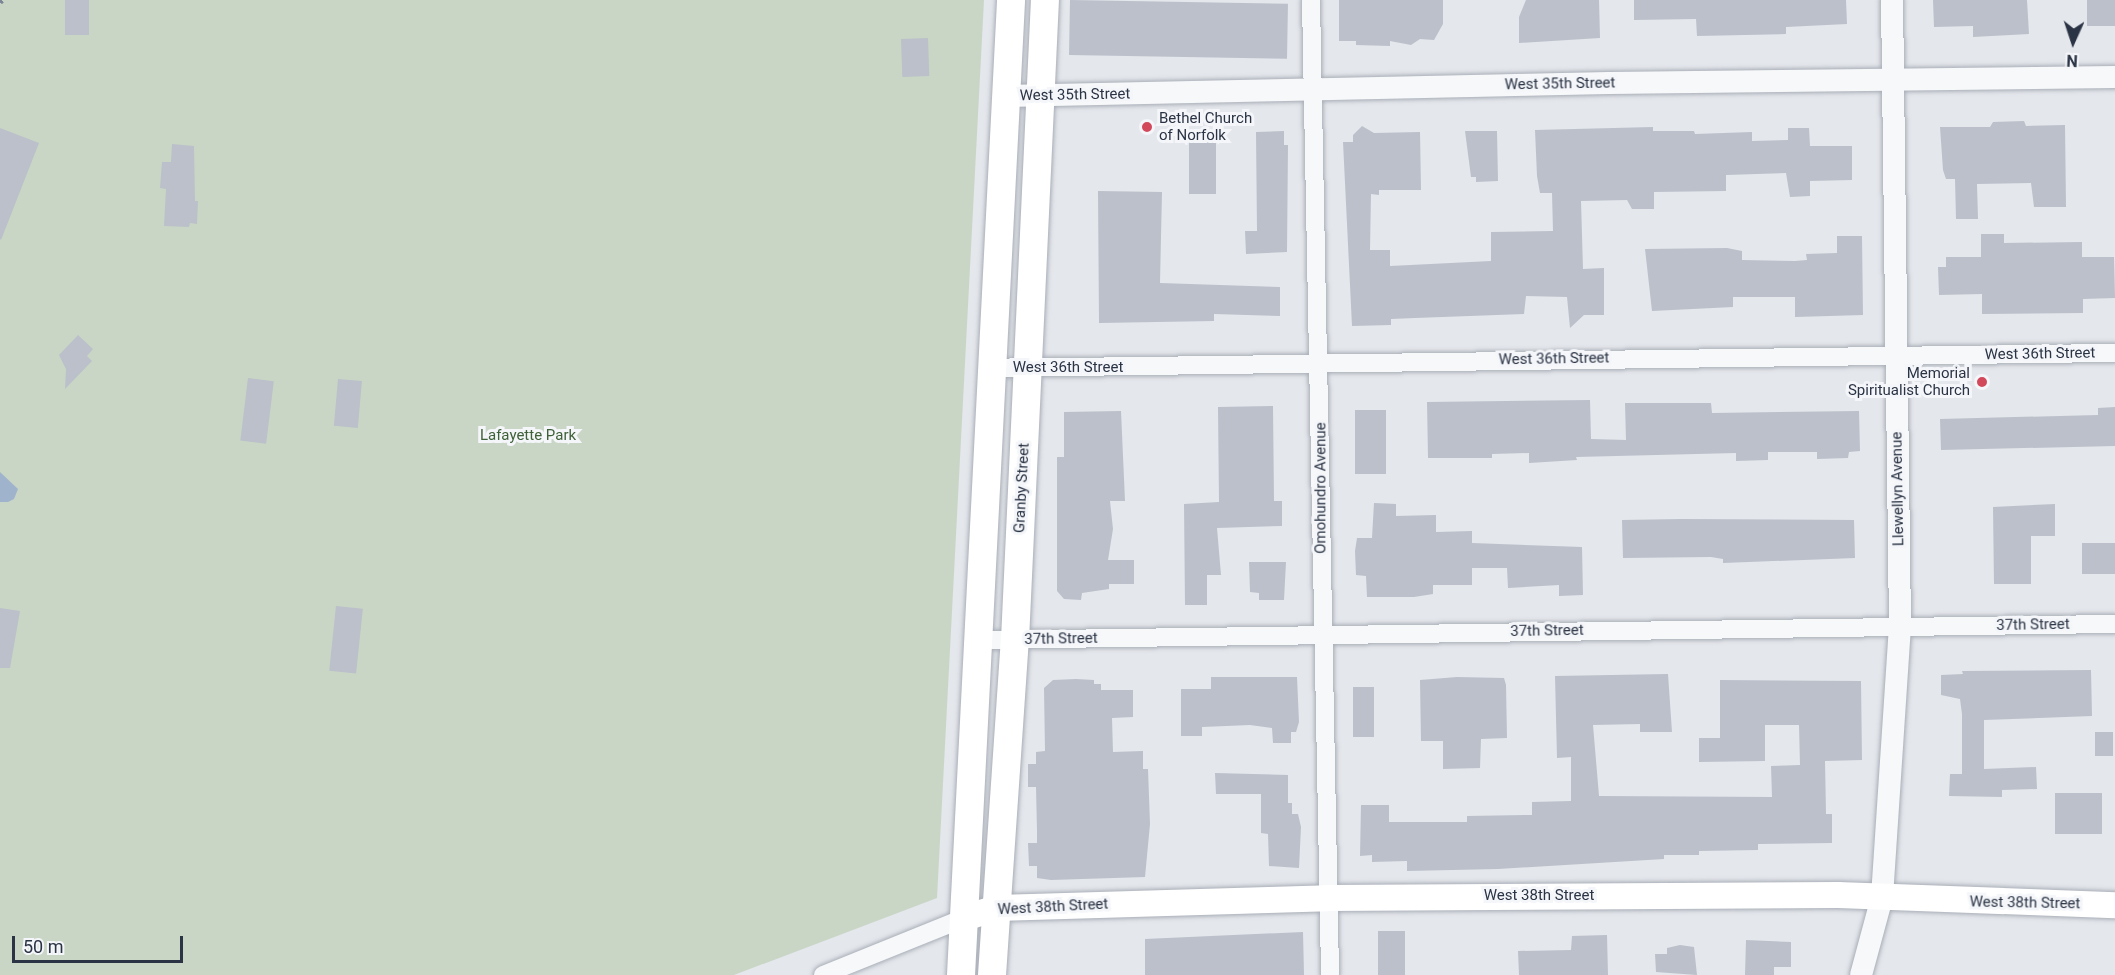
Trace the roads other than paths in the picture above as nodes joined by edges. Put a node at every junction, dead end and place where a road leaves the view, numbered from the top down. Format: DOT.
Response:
graph roads {
  1 [pos="1011,0"];
  2 [pos="1045,0"];
  3 [pos="1311,0"];
  4 [pos="1892,0"];
  5 [pos="2115,77"];
  6 [pos="1893,80"];
  7 [pos="1313,90"];
  8 [pos="1006,96"];
  9 [pos="1041,96"];
  10 [pos="2115,352"];
  11 [pos="1897,356"];
  12 [pos="1320,363"];
  13 [pos="993,368"];
  14 [pos="1028,368"];
  15 [pos="2115,624"];
  16 [pos="1900,626"];
  17 [pos="1322,635"];
  18 [pos="980,640"];
  19 [pos="1015,640"];
  20 [pos="1882,897"];
  21 [pos="1328,898"];
  22 [pos="997,908"];
  23 [pos="2113,908"];
  24 [pos="964,918"];
  25 [pos="823,975"];
  26 [pos="961,975"];
  27 [pos="992,975"];
  28 [pos="1330,975"];
  29 [pos="1862,975"];
  1 -- 8 [label="main road"];
  2 -- 9 [label="main road, Granby Street"];
  3 -- 7 [label="street, Omohundro Avenue"];
  4 -- 6 [label="street, Llewellyn Avenue"];
  5 -- 6 [label="street, West 35th Street"];
  6 -- 7 [label="street, West 35th Street"];
  6 -- 11 [label="street, Llewellyn Avenue"];
  7 -- 9 [label="street, West 35th Street"];
  7 -- 12 [label="street, Omohundro Avenue"];
  8 -- 9 [label="street, West 35th Street"];
  8 -- 13 [label="main road"];
  9 -- 14 [label="main road, Granby Street"];
  10 -- 11 [label="street, West 36th Street"];
  11 -- 12 [label="street, West 36th Street"];
  11 -- 16 [label="street, Llewellyn Avenue"];
  12 -- 14 [label="street, West 36th Street"];
  12 -- 17 [label="street, Omohundro Avenue"];
  13 -- 14 [label="street, West 36th Street"];
  13 -- 18 [label="main road"];
  14 -- 19 [label="main road, Granby Street"];
  15 -- 16 [label="street, 37th Street"];
  16 -- 17 [label="street, 37th Street"];
  16 -- 20 [label="street, Llewellyn Avenue"];
  17 -- 19 [label="street, 37th Street"];
  17 -- 21 [label="street, Omohundro Avenue"];
  18 -- 19 [label="street, 37th Street"];
  18 -- 24 [label="main road"];
  19 -- 22 [label="main road, Granby Street"];
  20 -- 21 [label="main road, West 38th Street"];
  20 -- 23 [label="main road, West 38th Street"];
  20 -- 29 [label="street, Llewellyn Avenue"];
  21 -- 22 [label="main road, West 38th Street"];
  21 -- 28 [label="street, Omohundro Avenue"];
  22 -- 24 [label="main road, West 38th Street"];
  22 -- 27 [label="main road, Granby Street"];
  24 -- 25 [label="street"];
  24 -- 26 [label="main road"];
}
